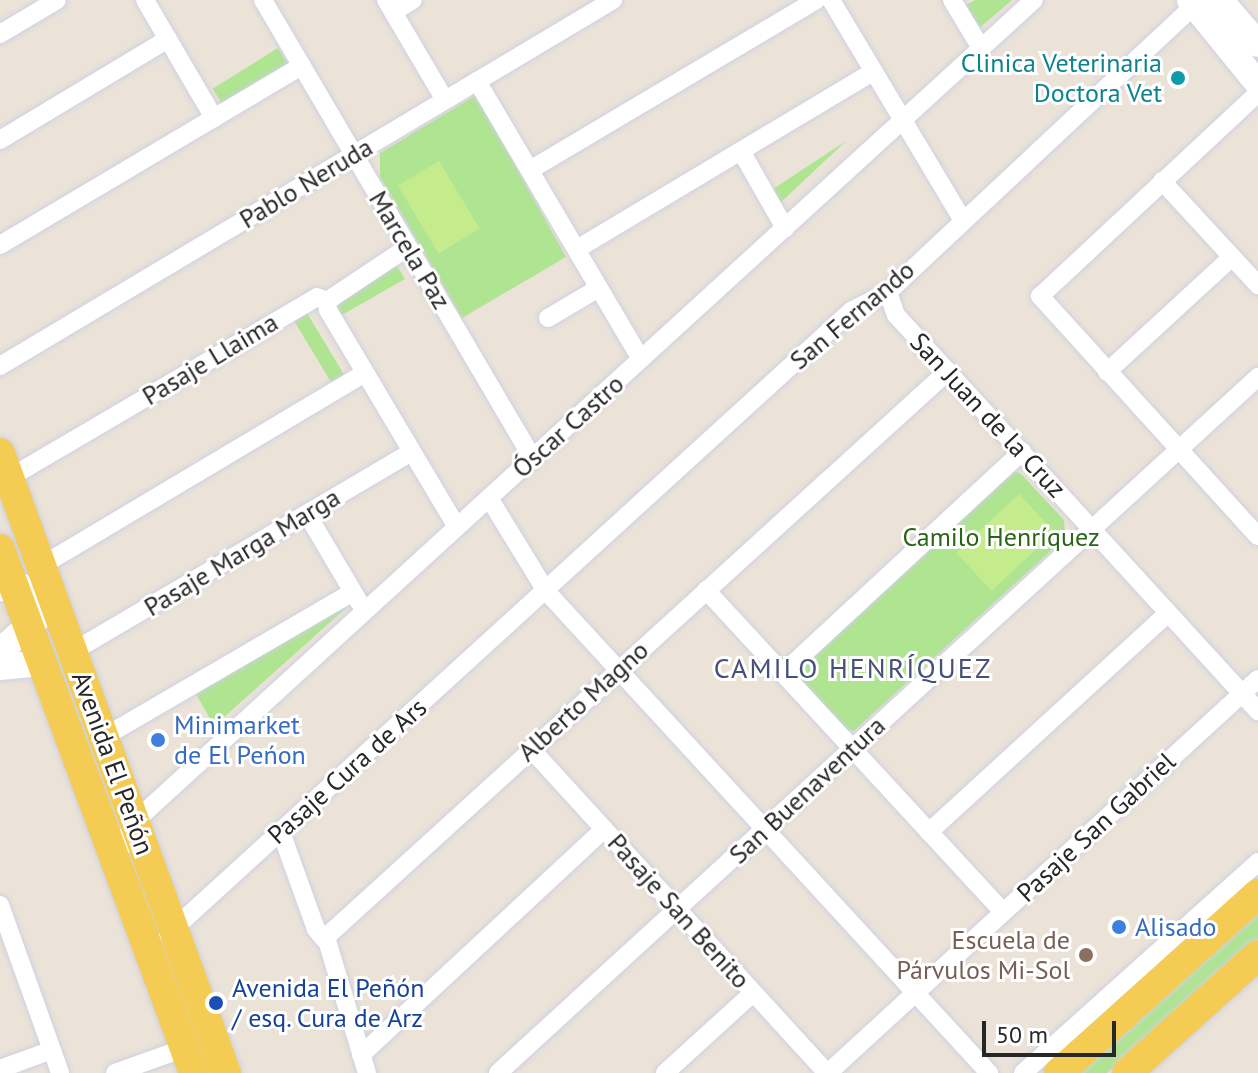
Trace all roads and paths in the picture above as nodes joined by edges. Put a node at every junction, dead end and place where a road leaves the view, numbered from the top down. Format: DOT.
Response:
graph roads {
  1 [pos="57,0"];
  2 [pos="145,0"];
  3 [pos="263,0"];
  4 [pos="413,0"];
  5 [pos="613,0"];
  6 [pos="816,0"];
  7 [pos="831,0"];
  8 [pos="952,0"];
  9 [pos="1034,0"];
  10 [pos="1220,0"];
  11 [pos="1192,4"];
  12 [pos="389,6"];
  13 [pos="0,34"];
  14 [pos="168,39"];
  15 [pos="1258,44"];
  16 [pos="981,48"];
  17 [pos="302,66"];
  18 [pos="874,71"];
  19 [pos="477,81"];
  20 [pos="1258,84"];
  21 [pos="1258,93"];
  22 [pos="445,100"];
  23 [pos="214,118"];
  24 [pos="903,120"];
  25 [pos="0,140"];
  26 [pos="741,151"];
  27 [pos="354,154"];
  28 [pos="530,170"];
  29 [pos="1162,181"];
  30 [pos="962,219"];
  31 [pos="785,228"];
  32 [pos="0,245"];
  33 [pos="408,247"];
  34 [pos="577,249"];
  35 [pos="1232,257"];
  36 [pos="1258,285"];
  37 [pos="599,288"];
  38 [pos="888,292"];
  39 [pos="327,301"];
  40 [pos="548,318"];
  41 [pos="641,359"];
  42 [pos="0,366"];
  43 [pos="948,371"];
  44 [pos="1107,372"];
  45 [pos="365,373"];
  46 [pos="1258,377"];
  47 [pos="1178,450"];
  48 [pos="412,452"];
  49 [pos="1022,452"];
  50 [pos="533,459"];
  51 [pos="4,465"];
  52 [pos="489,498"];
  53 [pos="307,514"];
  54 [pos="457,527"];
  55 [pos="1092,529"];
  56 [pos="1257,535"];
  57 [pos="0,549"];
  58 [pos="41,566"];
  59 [pos="6,586"];
  60 [pos="706,590"];
  61 [pos="546,591"];
  62 [pos="353,592"];
  63 [pos="55,603"];
  64 [pos="365,612"];
  65 [pos="1168,613"];
  66 [pos="29,627"];
  67 [pos="0,651"];
  68 [pos="72,652"];
  69 [pos="42,663"];
  70 [pos="0,667"];
  71 [pos="618,670"];
  72 [pos="783,673"];
  73 [pos="1258,679"];
  74 [pos="1242,693"];
  75 [pos="1258,711"];
  76 [pos="102,738"];
  77 [pos="531,749"];
  78 [pos="853,749"];
  79 [pos="133,823"];
  80 [pos="604,829"];
  81 [pos="765,829"];
  82 [pos="281,832"];
  83 [pos="929,832"];
  84 [pos="115,862"];
  85 [pos="1258,862"];
  86 [pos="1258,894"];
  87 [pos="0,905"];
  88 [pos="677,909"];
  89 [pos="1003,912"];
  90 [pos="175,928"];
  91 [pos="325,940"];
  92 [pos="6,942"];
  93 [pos="149,951"];
  94 [pos="1258,955"];
  95 [pos="753,993"];
  96 [pos="915,993"];
  97 [pos="52,1050"];
  98 [pos="190,1060"];
  99 [pos="364,1064"];
  100 [pos="0,1069"];
  101 [pos="60,1073"];
  102 [pos="115,1073"];
  103 [pos="226,1073"];
  104 [pos="498,1073"];
  105 [pos="665,1073"];
  106 [pos="827,1073"];
  107 [pos="989,1073"];
  108 [pos="1023,1073"];
  109 [pos="1059,1073"];
  110 [pos="1127,1073"];
  1 -- 13 [label="street"];
  2 -- 14 [label="street"];
  3 -- 17 [label="street, Marcela Paz"];
  4 -- 12 [label="street"];
  5 -- 19 [label="street, Pablo Neruda"];
  6 -- 28 [label="street"];
  7 -- 18 [label="street"];
  8 -- 16 [label="street"];
  9 -- 16 [label="street, Óscar Castro"];
  10 -- 15 [label="street"];
  11 -- 20 [label="street"];
  11 -- 30 [label="street, San Fernando"];
  12 -- 22 [label="street"];
  14 -- 23 [label="street"];
  14 -- 25 [label="street"];
  16 -- 24 [label="street, Óscar Castro"];
  17 -- 23 [label="street"];
  17 -- 27 [label="street, Marcela Paz"];
  18 -- 24 [label="street"];
  18 -- 26 [label="street"];
  19 -- 22 [label="street, Pablo Neruda"];
  19 -- 28 [label="street"];
  21 -- 29 [label="street"];
  22 -- 27 [label="street, Pablo Neruda"];
  23 -- 32 [label="street"];
  24 -- 30 [label="street"];
  24 -- 31 [label="street, Óscar Castro"];
  26 -- 31 [label="street"];
  26 -- 34 [label="street"];
  27 -- 33 [label="street, Marcela Paz"];
  27 -- 42 [label="street, Pablo Neruda"];
  28 -- 34 [label="street"];
  29 -- 35 [label="street"];
  29 -- 44 [label="street"];
  30 -- 38 [label="street, San Fernando"];
  31 -- 41 [label="street, Óscar Castro"];
  33 -- 39 [label="street, Pasaje Llaima"];
  33 -- 50 [label="street, Marcela Paz"];
  34 -- 37 [label="street"];
  35 -- 36 [label="street"];
  35 -- 44 [label="street"];
  37 -- 40 [label="street"];
  37 -- 41 [label="street"];
  38 -- 43 [label="street, San Juan de la Cruz"];
  38 -- 61 [label="street, San Fernando"];
  39 -- 45 [label="street"];
  39 -- 51 [label="street, Pasaje Llaima"];
  41 -- 50 [label="street, Óscar Castro"];
  43 -- 49 [label="street, San Juan de la Cruz"];
  43 -- 60 [label="street, Alberto Magno"];
  44 -- 47 [label="street"];
  45 -- 48 [label="street"];
  45 -- 58 [label="street"];
  46 -- 47 [label="street, San Buenaventura"];
  47 -- 55 [label="street, San Buenaventura"];
  47 -- 56 [label="street"];
  48 -- 53 [label="street, Pasaje Marga Marga"];
  48 -- 54 [label="street"];
  49 -- 55 [label="street, San Juan de la Cruz"];
  49 -- 72 [label="street"];
  50 -- 52 [label="street, Óscar Castro"];
  51 -- 58 [label="main road, Avenida El Peñón"];
  52 -- 54 [label="street, Óscar Castro"];
  52 -- 61 [label="street"];
  53 -- 62 [label="street"];
  53 -- 68 [label="street, Pasaje Marga Marga"];
  54 -- 64 [label="street, Óscar Castro"];
  55 -- 65 [label="street, San Juan de la Cruz"];
  55 -- 78 [label="street, San Buenaventura"];
  57 -- 59 [label="main road, Avenida El Peñón"];
  58 -- 63 [label="main road, Avenida El Peñón"];
  59 -- 63 [label="street"];
  59 -- 66 [label="main road, Avenida El Peñón"];
  60 -- 71 [label="street, Alberto Magno"];
  60 -- 72 [label="street"];
  61 -- 71 [label="street"];
  61 -- 82 [label="street, Pasaje Cura de Ars"];
  62 -- 64 [label="street"];
  62 -- 76 [label="street"];
  63 -- 66 [label="street"];
  63 -- 68 [label="main road, Avenida El Peñón"];
  64 -- 79 [label="street, Óscar Castro"];
  65 -- 74 [label="street, San Juan de la Cruz"];
  65 -- 83 [label="street"];
  66 -- 67 [label="street"];
  66 -- 69 [label="main road, Avenida El Peñón"];
  68 -- 76 [label="main road, Avenida El Peñón"];
  69 -- 70 [label="street"];
  69 -- 84 [label="main road, Avenida El Peñón"];
  71 -- 77 [label="street, Alberto Magno"];
  71 -- 81 [label="street"];
  72 -- 78 [label="street"];
  73 -- 74 [label="street, Pasaje San Gabriel"];
  74 -- 75 [label="street, San Juan de la Cruz"];
  74 -- 89 [label="street, Pasaje San Gabriel"];
  76 -- 79 [label="main road, Avenida El Peñón"];
  77 -- 80 [label="street, Pasaje San Benito"];
  77 -- 91 [label="street, Alberto Magno"];
  78 -- 81 [label="street, San Buenaventura"];
  78 -- 83 [label="street"];
  79 -- 84 [label="street, Óscar Castro"];
  79 -- 90 [label="main road, Avenida El Peñón"];
  80 -- 88 [label="street, Pasaje San Benito"];
  80 -- 99 [label="street"];
  81 -- 88 [label="street, San Buenaventura"];
  81 -- 96 [label="street"];
  82 -- 90 [label="street, Pasaje Cura de Ars"];
  82 -- 91 [label="street"];
  83 -- 89 [label="street"];
  84 -- 93 [label="main road, Avenida El Peñón"];
  85 -- 108 [label="street"];
  86 -- 109 [label="main road"];
  87 -- 92 [label="street"];
  88 -- 95 [label="street, Pasaje San Benito"];
  88 -- 104 [label="street, San Buenaventura"];
  89 -- 96 [label="street, Pasaje San Gabriel"];
  90 -- 93 [label="street, Pasaje Cura de Ars"];
  90 -- 103 [label="main road, Avenida El Peñón"];
  91 -- 99 [label="street"];
  92 -- 97 [label="street"];
  93 -- 98 [label="main road, Avenida El Peñón"];
  94 -- 110 [label="main road"];
  95 -- 105 [label="street"];
  95 -- 106 [label="street, Pasaje San Benito"];
  96 -- 106 [label="street, Pasaje San Gabriel"];
  96 -- 107 [label="street"];
  97 -- 100 [label="street"];
  97 -- 101 [label="street"];
  98 -- 102 [label="street"];
}
